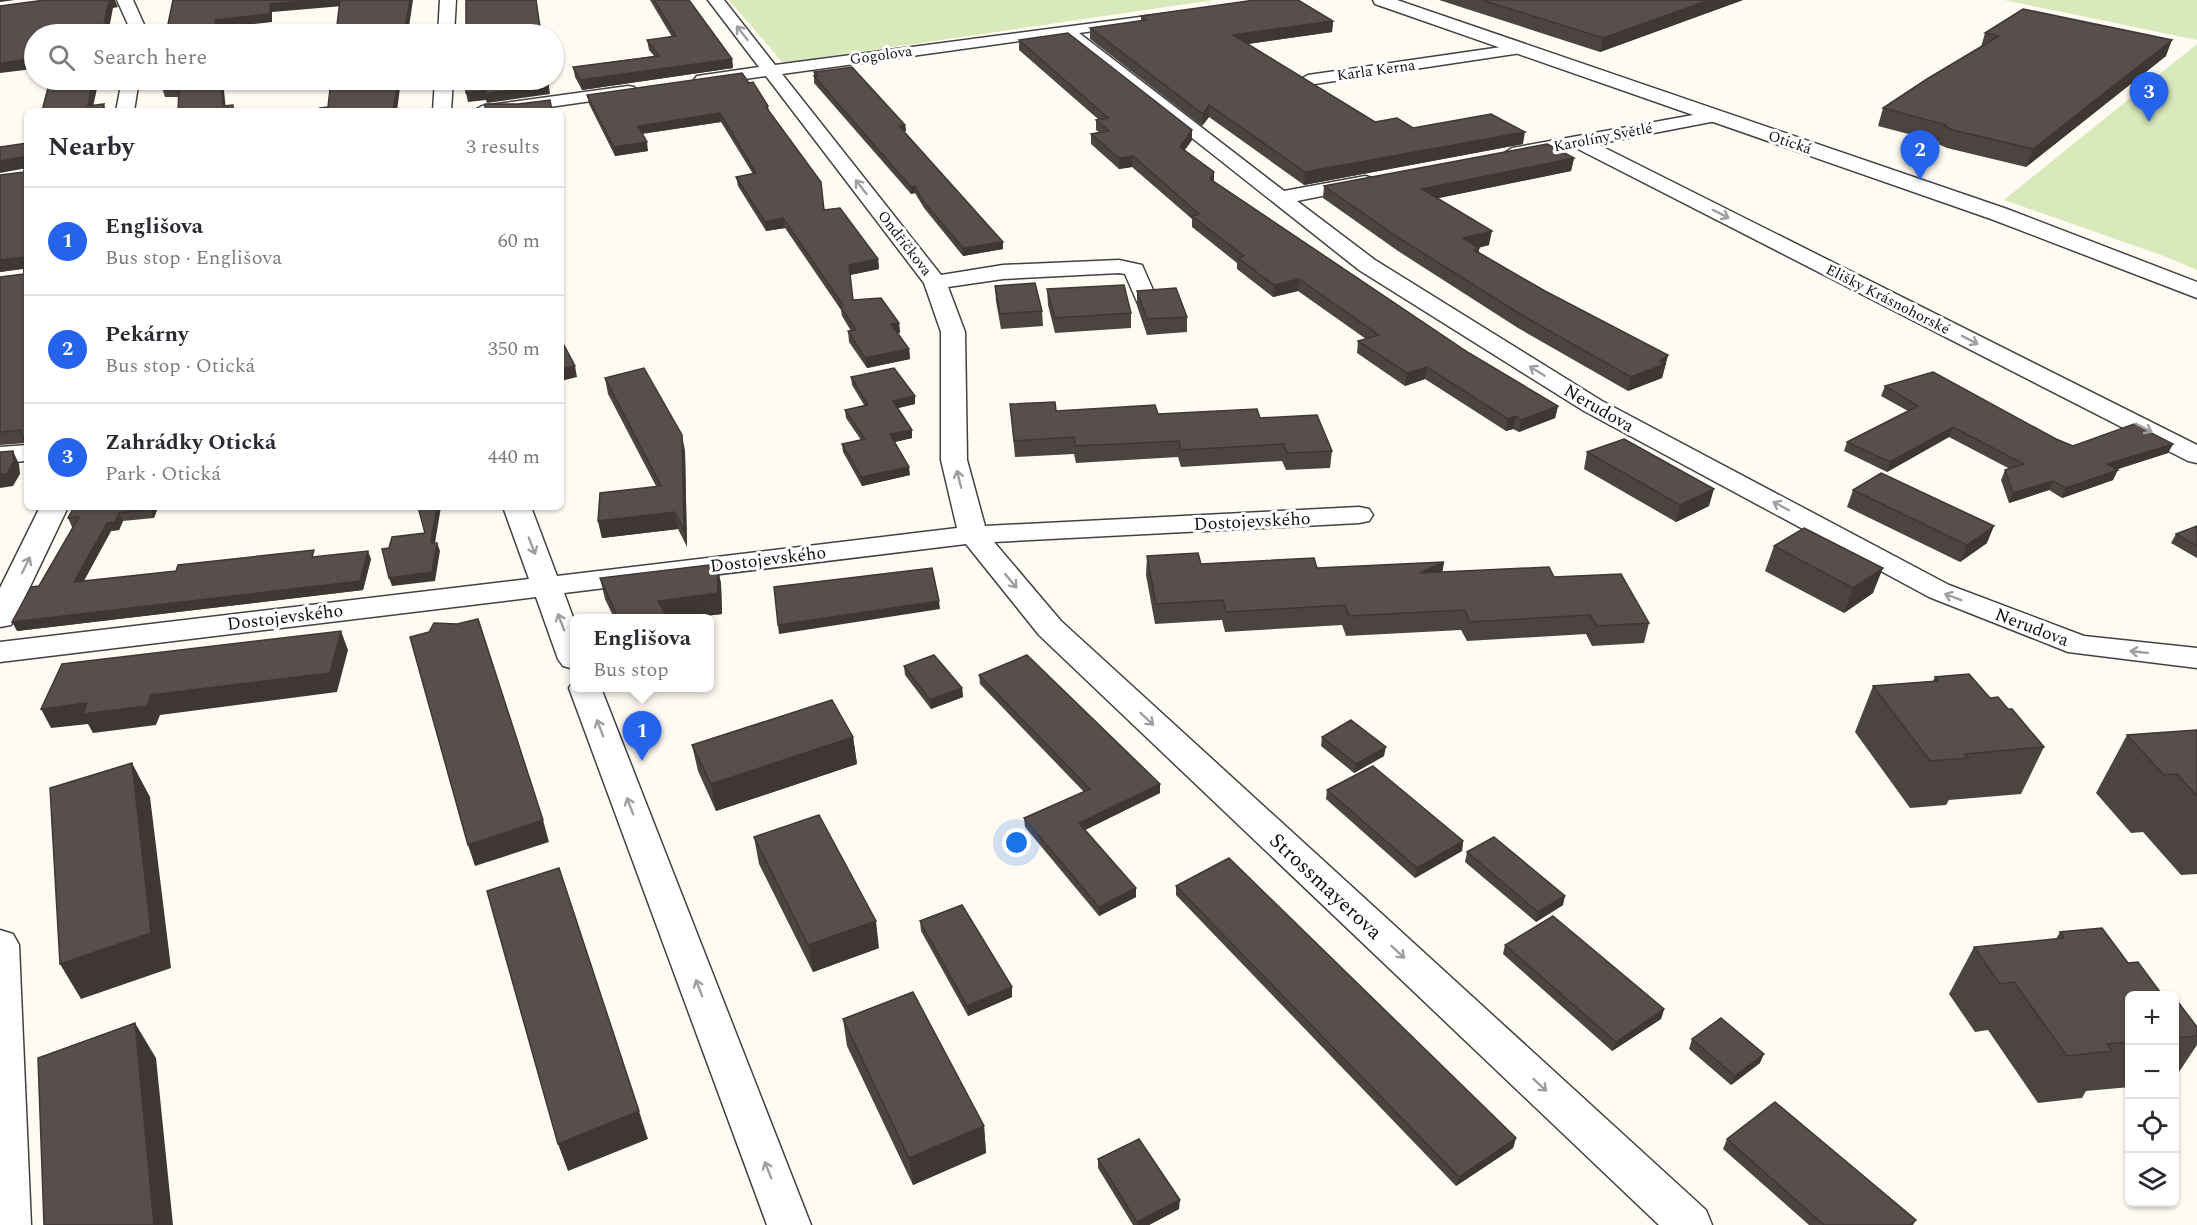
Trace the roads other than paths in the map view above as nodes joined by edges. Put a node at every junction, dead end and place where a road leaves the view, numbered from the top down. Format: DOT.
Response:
graph roads {
  1 [pos="125,0"];
  2 [pos="448,0"];
  3 [pos="716,0"];
  4 [pos="1381,0"];
  5 [pos="1200,11"];
  6 [pos="136,24"];
  7 [pos="447,24"];
  8 [pos="1065,30"];
  9 [pos="1522,49"];
  10 [pos="771,71"];
  11 [pos="691,82"];
  12 [pos="644,88"];
  13 [pos="128,90"];
  14 [pos="443,90"];
  15 [pos="1327,92"];
  16 [pos="125,108"];
  17 [pos="442,108"];
  18 [pos="504,108"];
  19 [pos="1716,116"];
  20 [pos="1579,142"];
  21 [pos="1498,157"];
  22 [pos="1383,178"];
  23 [pos="1279,198"];
  24 [pos="935,282"];
  25 [pos="2197,291"];
  26 [pos="1146,299"];
  27 [pos="24,453"];
  28 [pos="0,455"];
  29 [pos="2197,455"];
  30 [pos="53,510"];
  31 [pos="518,510"];
  32 [pos="1359,515"];
  33 [pos="973,536"];
  34 [pos="547,585"];
  35 [pos="0,618"];
  36 [pos="570,648"];
  37 [pos="0,652"];
  38 [pos="2197,658"];
  39 [pos="587,692"];
  40 [pos="0,945"];
  41 [pos="6,1217"];
  42 [pos="789,1225"];
  43 [pos="1690,1225"];
  1 -- 6 [label="street"];
  2 -- 7 [label="street"];
  10 -- 3 [label="street, Ondříčkova, one-way"];
  4 -- 9 [label="street, Otická"];
  5 -- 8 [label="street, Gogolova"];
  8 -- 10 [label="street, Gogolova"];
  8 -- 23 [label="street, Nerudova"];
  9 -- 15 [label="street, Karla Kerna"];
  9 -- 19 [label="street, Otická"];
  10 -- 11 [label="street, Gogolova"];
  24 -- 10 [label="street, Ondříčkova, one-way"];
  12 -- 18 [label="street"];
  13 -- 16 [label="street"];
  14 -- 17 [label="street"];
  19 -- 20 [label="street, Karolíny Světlé"];
  19 -- 25 [label="street, Otická"];
  20 -- 21 [label="street, Karolíny Světlé"];
  20 -- 29 [label="street, Elišky Krásnohorské, one-way"];
  22 -- 23 [label="street"];
  38 -- 23 [label="street, Nerudova, one-way"];
  24 -- 26 [label="street"];
  33 -- 24 [label="street, Ondříčkova, one-way"];
  27 -- 28 [label="street"];
  35 -- 30 [label="street, one-way"];
  31 -- 34 [label="street, one-way"];
  32 -- 33 [label="street, Dostojevského"];
  33 -- 34 [label="street, Dostojevského"];
  33 -- 43 [label="street, Strossmayerova, one-way"];
  36 -- 34 [label="street, one-way"];
  34 -- 37 [label="street, Dostojevského"];
  42 -- 39 [label="street, one-way"];
  40 -- 41 [label="street"];
}
